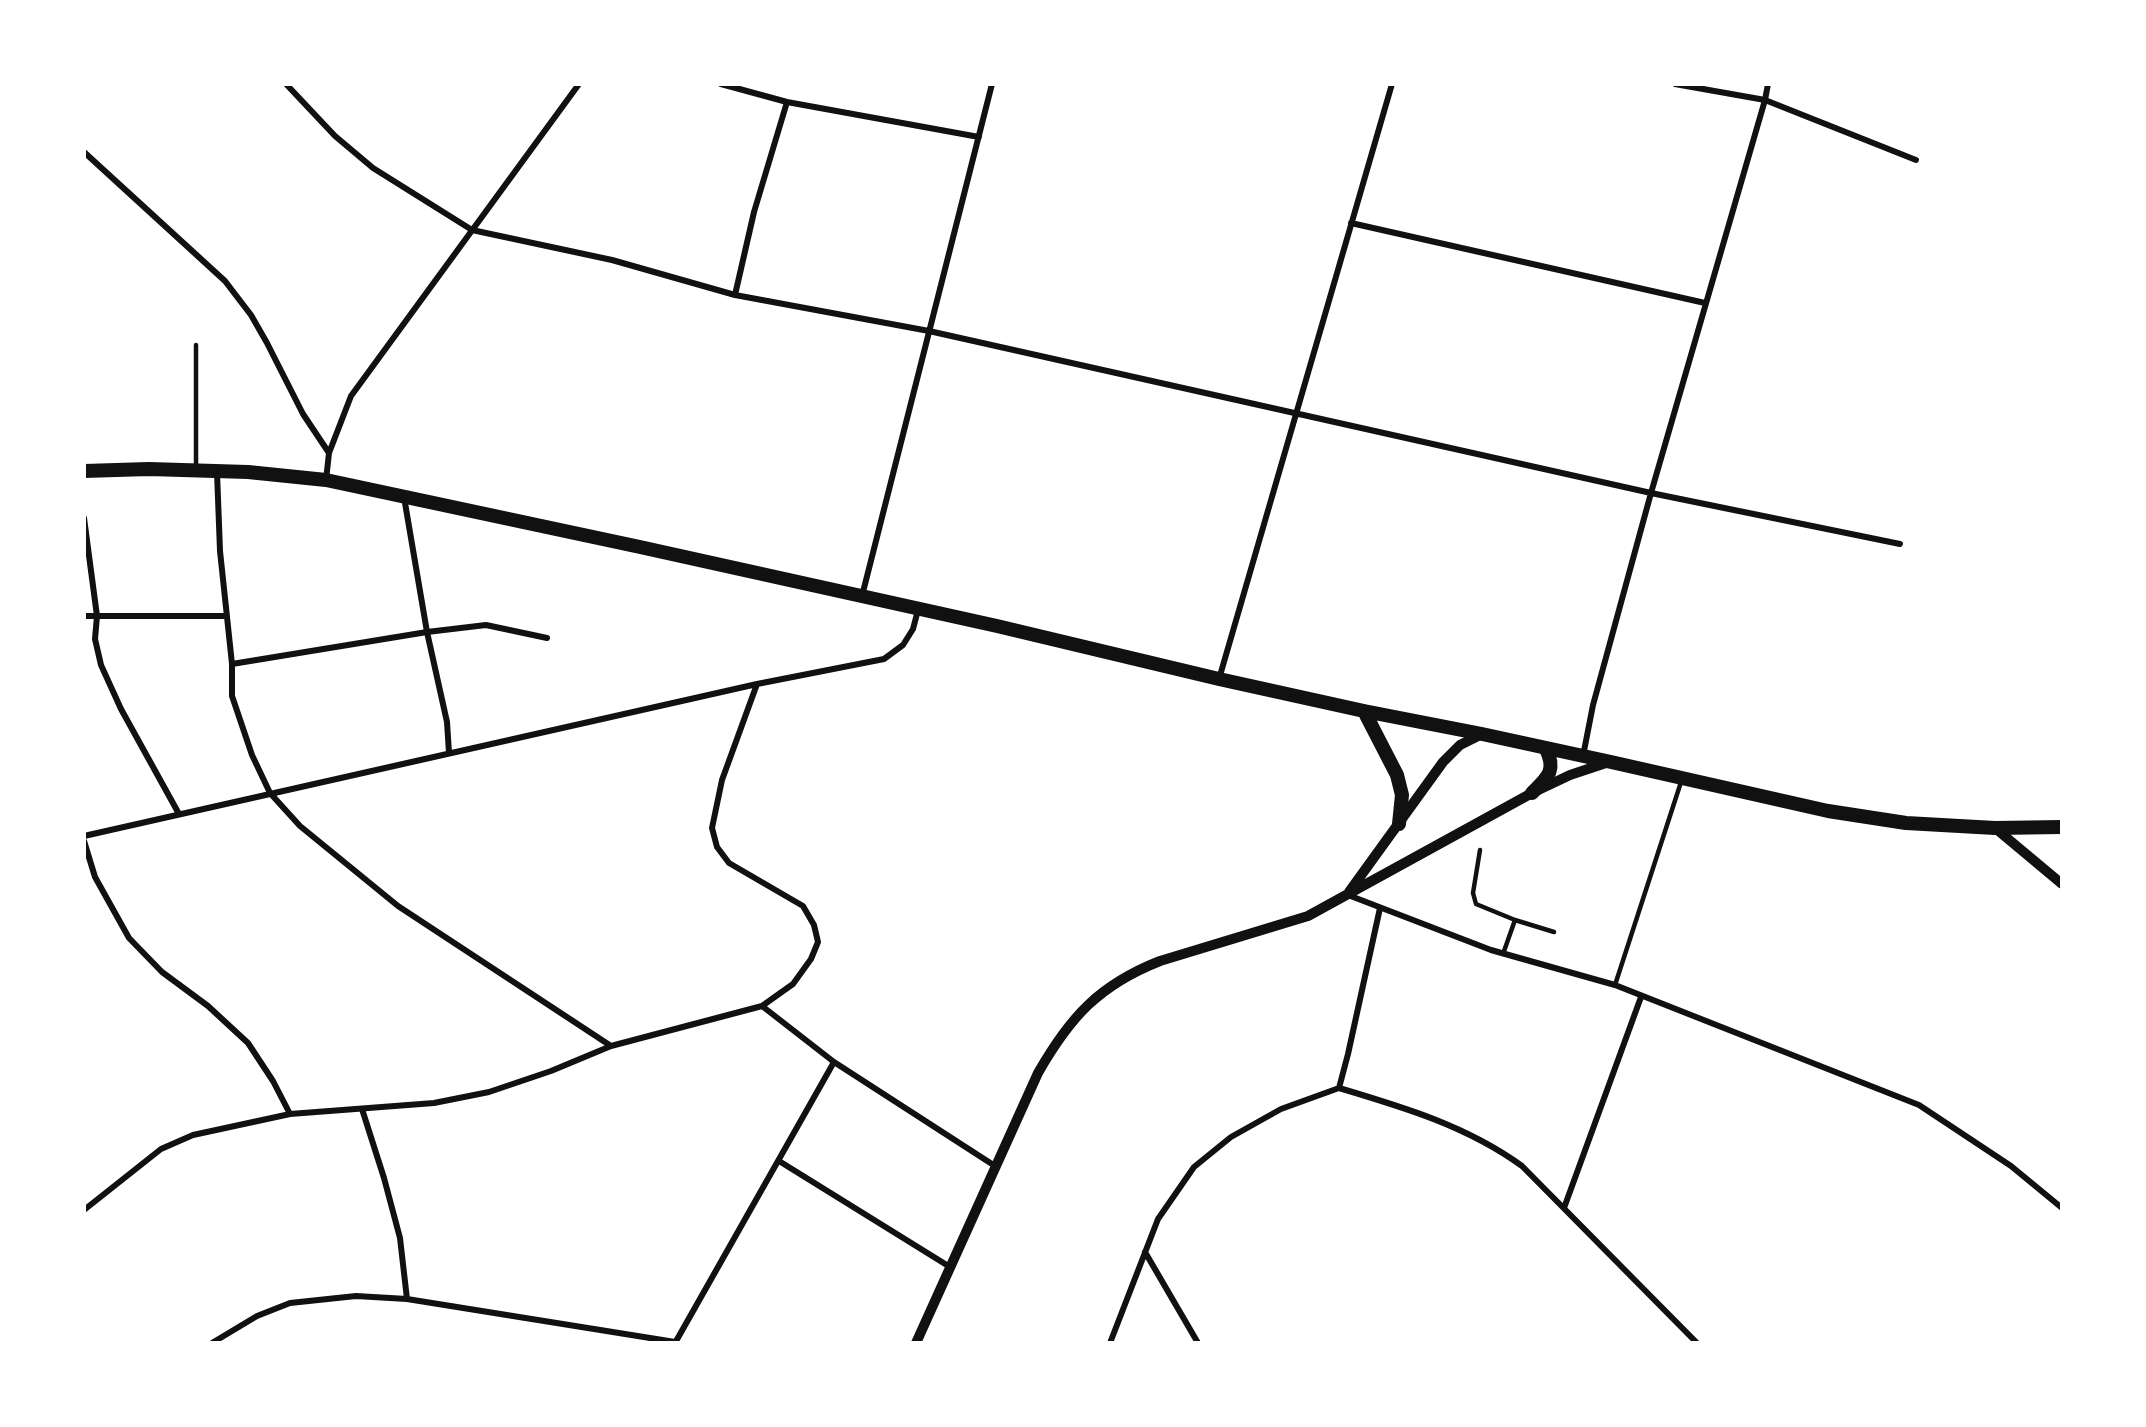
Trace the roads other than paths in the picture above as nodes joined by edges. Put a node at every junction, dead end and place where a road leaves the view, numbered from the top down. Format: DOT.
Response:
graph roads {
  1 [pos="286,84"];
  2 [pos="297,84"];
  3 [pos="579,84"];
  4 [pos="721,84"];
  5 [pos="992,84"];
  6 [pos="1392,84"];
  7 [pos="1675,84"];
  8 [pos="1768,84"];
  9 [pos="292,91"];
  10 [pos="1765,100"];
  11 [pos="787,102"];
  12 [pos="979,137"];
  13 [pos="84,152"];
  14 [pos="1916,160"];
  15 [pos="1351,223"];
  16 [pos="472,230"];
  17 [pos="735,295"];
  18 [pos="1705,303"];
  19 [pos="930,332"];
  20 [pos="196,345"];
  21 [pos="1296,414"];
  22 [pos="329,453"];
  23 [pos="84,471"];
  24 [pos="196,471"];
  25 [pos="217,472"];
  26 [pos="326,480"];
  27 [pos="1651,493"];
  28 [pos="404,497"];
  29 [pos="84,518"];
  30 [pos="1900,544"];
  31 [pos="862,597"];
  32 [pos="918,610"];
  33 [pos="84,616"];
  34 [pos="97,616"];
  35 [pos="227,616"];
  36 [pos="427,632"];
  37 [pos="547,638"];
  38 [pos="232,664"];
  39 [pos="1219,679"];
  40 [pos="757,684"];
  41 [pos="1364,711"];
  42 [pos="1482,734"];
  43 [pos="1546,749"];
  44 [pos="449,753"];
  45 [pos="1584,756"];
  46 [pos="1611,762"];
  47 [pos="1682,778"];
  48 [pos="270,793"];
  49 [pos="1532,793"];
  50 [pos="179,814"];
  51 [pos="1399,824"];
  52 [pos="2062,827"];
  53 [pos="1995,828"];
  54 [pos="84,836"];
  55 [pos="84,841"];
  56 [pos="1480,850"];
  57 [pos="2062,884"];
  58 [pos="1347,895"];
  59 [pos="1380,908"];
  60 [pos="1515,921"];
  61 [pos="1554,932"];
  62 [pos="1503,954"];
  63 [pos="1615,985"];
  64 [pos="1641,997"];
  65 [pos="762,1006"];
  66 [pos="611,1046"];
  67 [pos="834,1062"];
  68 [pos="1339,1088"];
  69 [pos="362,1109"];
  70 [pos="290,1114"];
  71 [pos="779,1161"];
  72 [pos="995,1166"];
  73 [pos="1564,1208"];
  74 [pos="2062,1208"];
  75 [pos="84,1210"];
  76 [pos="1145,1252"];
  77 [pos="950,1266"];
  78 [pos="406,1299"];
  79 [pos="212,1343"];
  80 [pos="675,1343"];
  81 [pos="916,1343"];
  82 [pos="1110,1343"];
  83 [pos="1198,1343"];
  84 [pos="1697,1343"];
  1 -- 9 [label="street"];
  2 -- 9 [label="street"];
  3 -- 16 [label="street"];
  4 -- 11 [label="street"];
  5 -- 12 [label="street"];
  6 -- 15 [label="street"];
  7 -- 10 [label="street"];
  8 -- 10 [label="street"];
  9 -- 16 [label="street"];
  10 -- 14 [label="street"];
  10 -- 18 [label="street"];
  11 -- 12 [label="street"];
  11 -- 17 [label="street"];
  12 -- 19 [label="street"];
  13 -- 22 [label="street"];
  15 -- 18 [label="street"];
  15 -- 21 [label="street"];
  16 -- 17 [label="street"];
  16 -- 22 [label="street"];
  17 -- 19 [label="street"];
  18 -- 27 [label="street"];
  19 -- 21 [label="street"];
  19 -- 31 [label="street"];
  20 -- 24 [label="lane"];
  21 -- 27 [label="street"];
  21 -- 39 [label="street"];
  22 -- 26 [label="street"];
  23 -- 24 [label="main road"];
  24 -- 25 [label="main road"];
  25 -- 26 [label="main road"];
  25 -- 35 [label="street"];
  26 -- 28 [label="main road"];
  27 -- 30 [label="street"];
  27 -- 45 [label="street"];
  28 -- 31 [label="main road"];
  28 -- 36 [label="street"];
  29 -- 34 [label="street"];
  31 -- 32 [label="main road"];
  32 -- 39 [label="main road"];
  32 -- 40 [label="street"];
  33 -- 34 [label="street"];
  34 -- 35 [label="street"];
  34 -- 50 [label="street"];
  35 -- 38 [label="street"];
  36 -- 37 [label="street"];
  36 -- 38 [label="street"];
  36 -- 44 [label="street"];
  38 -- 48 [label="street"];
  39 -- 41 [label="main road"];
  40 -- 44 [label="street"];
  40 -- 65 [label="street"];
  41 -- 42 [label="main road"];
  41 -- 51 [label="main road"];
  42 -- 43 [label="main road"];
  42 -- 51 [label="street"];
  43 -- 45 [label="main road"];
  43 -- 49 [label="main road"];
  44 -- 48 [label="street"];
  45 -- 46 [label="main road"];
  46 -- 47 [label="main road"];
  46 -- 49 [label="street"];
  47 -- 53 [label="main road"];
  47 -- 63 [label="lane"];
  48 -- 50 [label="street"];
  48 -- 66 [label="street"];
  49 -- 58 [label="street"];
  50 -- 54 [label="street"];
  51 -- 58 [label="street"];
  52 -- 53 [label="main road"];
  53 -- 57 [label="street"];
  55 -- 70 [label="street"];
  56 -- 60 [label="lane"];
  58 -- 59 [label="street"];
  58 -- 72 [label="street"];
  59 -- 62 [label="street"];
  59 -- 68 [label="street"];
  60 -- 61 [label="lane"];
  60 -- 62 [label="lane"];
  62 -- 63 [label="street"];
  63 -- 64 [label="street"];
  64 -- 73 [label="street"];
  64 -- 74 [label="street"];
  65 -- 66 [label="street"];
  65 -- 67 [label="street"];
  66 -- 69 [label="street"];
  67 -- 71 [label="street"];
  67 -- 72 [label="street"];
  68 -- 73 [label="street"];
  68 -- 76 [label="street"];
  69 -- 70 [label="street"];
  69 -- 78 [label="street"];
  70 -- 75 [label="street"];
  71 -- 77 [label="street"];
  71 -- 80 [label="street"];
  72 -- 77 [label="street"];
  73 -- 84 [label="street"];
  76 -- 82 [label="street"];
  76 -- 83 [label="street"];
  77 -- 81 [label="street"];
  78 -- 79 [label="street"];
  78 -- 80 [label="street"];
}
